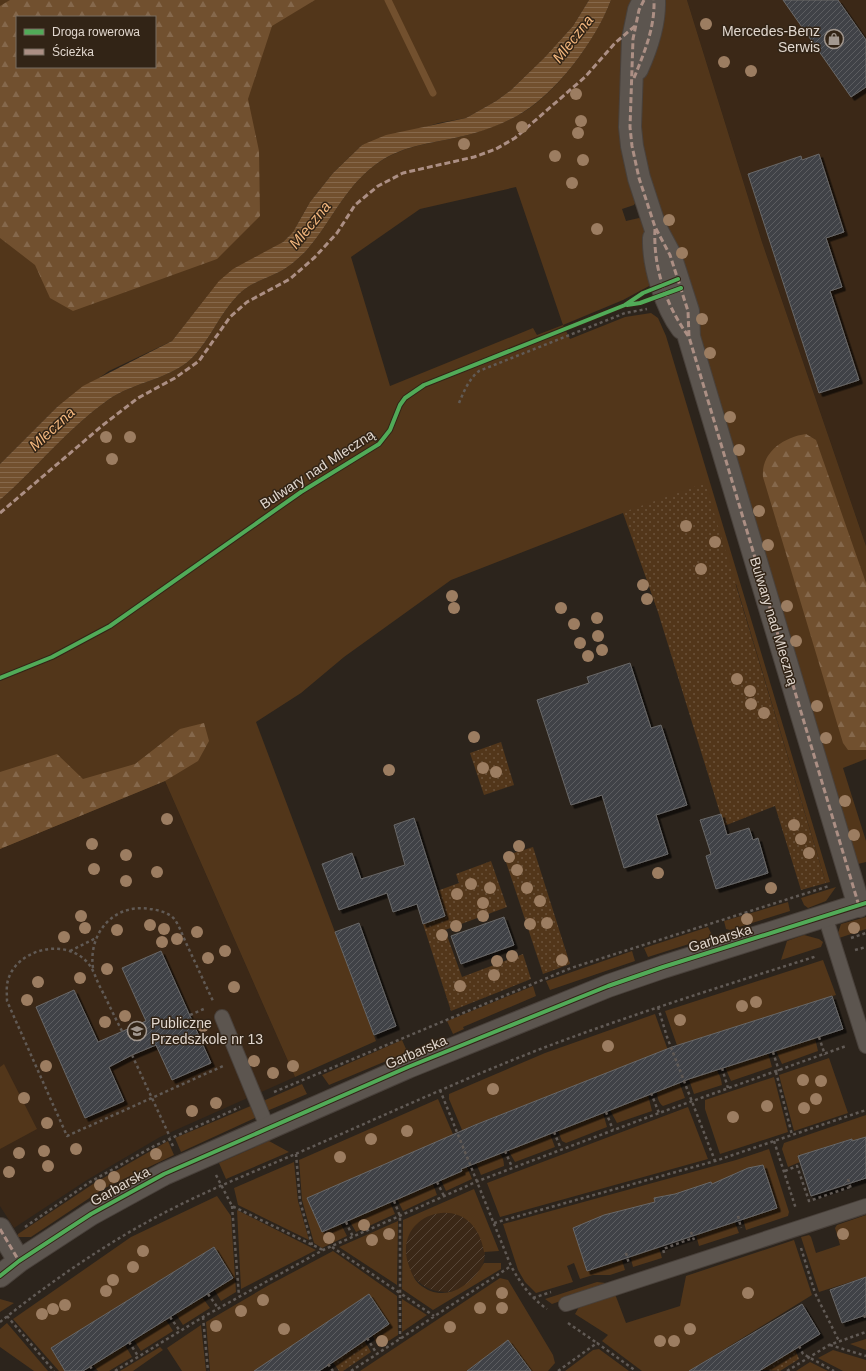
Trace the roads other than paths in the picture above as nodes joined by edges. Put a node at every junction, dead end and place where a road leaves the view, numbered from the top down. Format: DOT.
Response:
graph roads {
  1 [pos="644,0"];
  2 [pos="654,0"];
  3 [pos="632,81"];
  4 [pos="862,905"];
  5 [pos="825,916"];
  6 [pos="222,1017"];
  7 [pos="866,1046"];
  8 [pos="268,1129"];
  9 [pos="866,1206"];
  10 [pos="0,1229"];
  11 [pos="19,1261"];
  12 [pos="0,1276"];
  13 [pos="566,1304"];
  1 -- 3 [label="street, Bulwary nad Mleczną"];
  2 -- 3 [label="street, Bulwary nad Mleczną"];
  3 -- 4 [label="street, Bulwary nad Mleczną"];
  4 -- 5 [label="street, Garbarska"];
  5 -- 7 [label="lane"];
  5 -- 8 [label="street, Garbarska"];
  6 -- 8 [label="lane"];
  8 -- 11 [label="street, Garbarska"];
  9 -- 13 [label="lane"];
  10 -- 11 [label="street"];
  11 -- 12 [label="street, Garbarska"];
}
